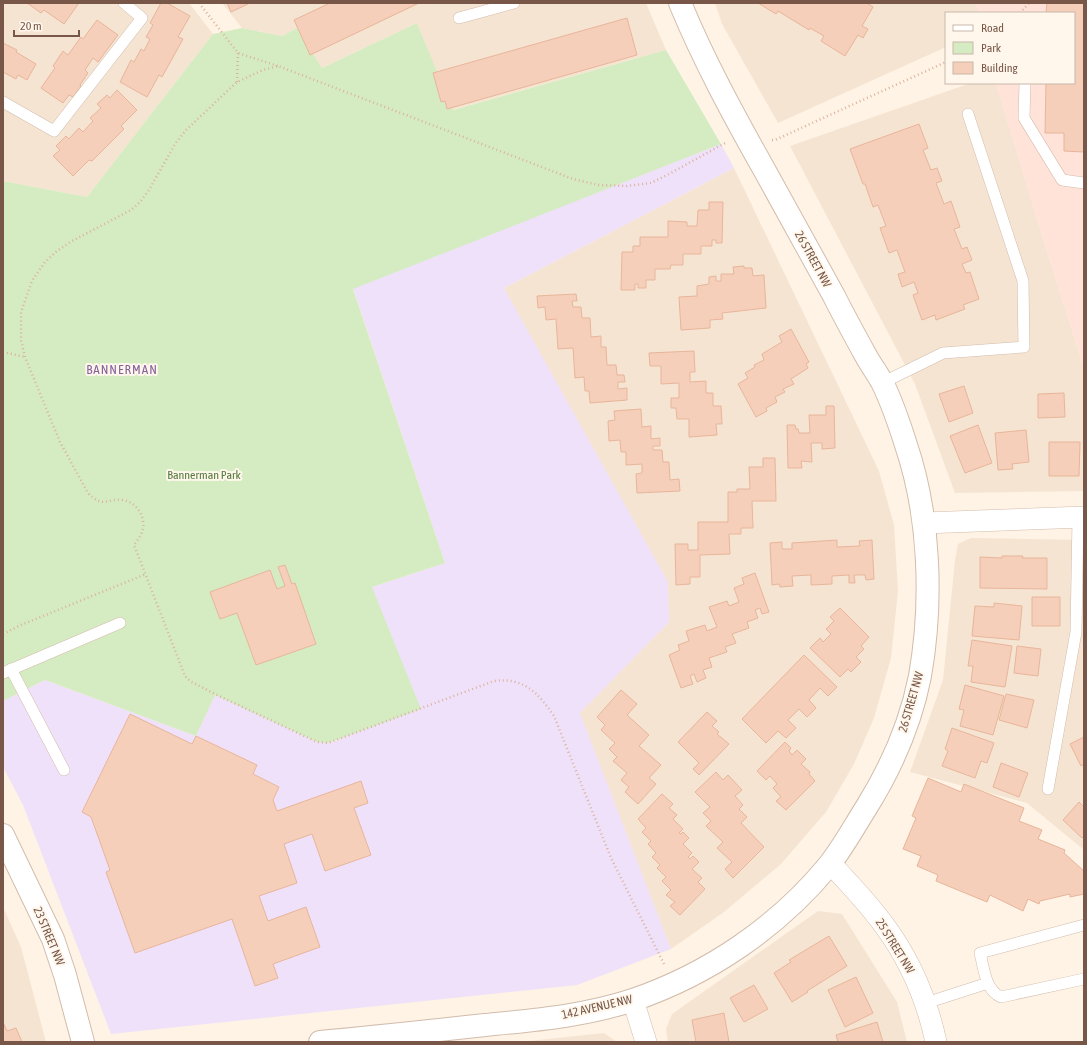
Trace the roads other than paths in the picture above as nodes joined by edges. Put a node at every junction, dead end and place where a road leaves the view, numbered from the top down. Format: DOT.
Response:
graph roads {
  1 [pos="124,3"];
  2 [pos="514,3"];
  3 [pos="680,3"];
  4 [pos="459,18"];
  5 [pos="1025,84"];
  6 [pos="3,102"];
  7 [pos="968,114"];
  8 [pos="1084,182"];
  9 [pos="882,383"];
  10 [pos="1081,517"];
  11 [pos="924,523"];
  12 [pos="120,623"];
  13 [pos="7,671"];
  14 [pos="64,770"];
  15 [pos="1048,789"];
  16 [pos="3,835"];
  17 [pos="830,863"];
  18 [pos="1084,925"];
  19 [pos="1084,979"];
  20 [pos="988,983"];
  21 [pos="633,1000"];
  22 [pos="926,1003"];
  23 [pos="387,1039"];
  24 [pos="83,1042"];
  25 [pos="320,1042"];
  26 [pos="646,1042"];
  27 [pos="936,1042"];
  1 -- 6 [label="lane"];
  2 -- 4 [label="lane"];
  3 -- 9 [label="street, 26 STREET NW"];
  5 -- 8 [label="lane"];
  7 -- 9 [label="lane"];
  9 -- 11 [label="street, 26 STREET NW"];
  10 -- 11 [label="street"];
  10 -- 15 [label="lane"];
  11 -- 17 [label="street, 26 STREET NW"];
  12 -- 13 [label="lane"];
  13 -- 14 [label="lane"];
  16 -- 24 [label="street, 23 STREET NW"];
  17 -- 21 [label="street, 142 AVENUE NW"];
  17 -- 22 [label="street, 25 STREET NW"];
  18 -- 20 [label="lane"];
  19 -- 20 [label="lane"];
  20 -- 22 [label="lane"];
  21 -- 23 [label="street, 142 AVENUE NW"];
  21 -- 26 [label="street"];
  22 -- 27 [label="street, 25 STREET NW"];
  23 -- 25 [label="street, 142 AVENUE NW"];
}
